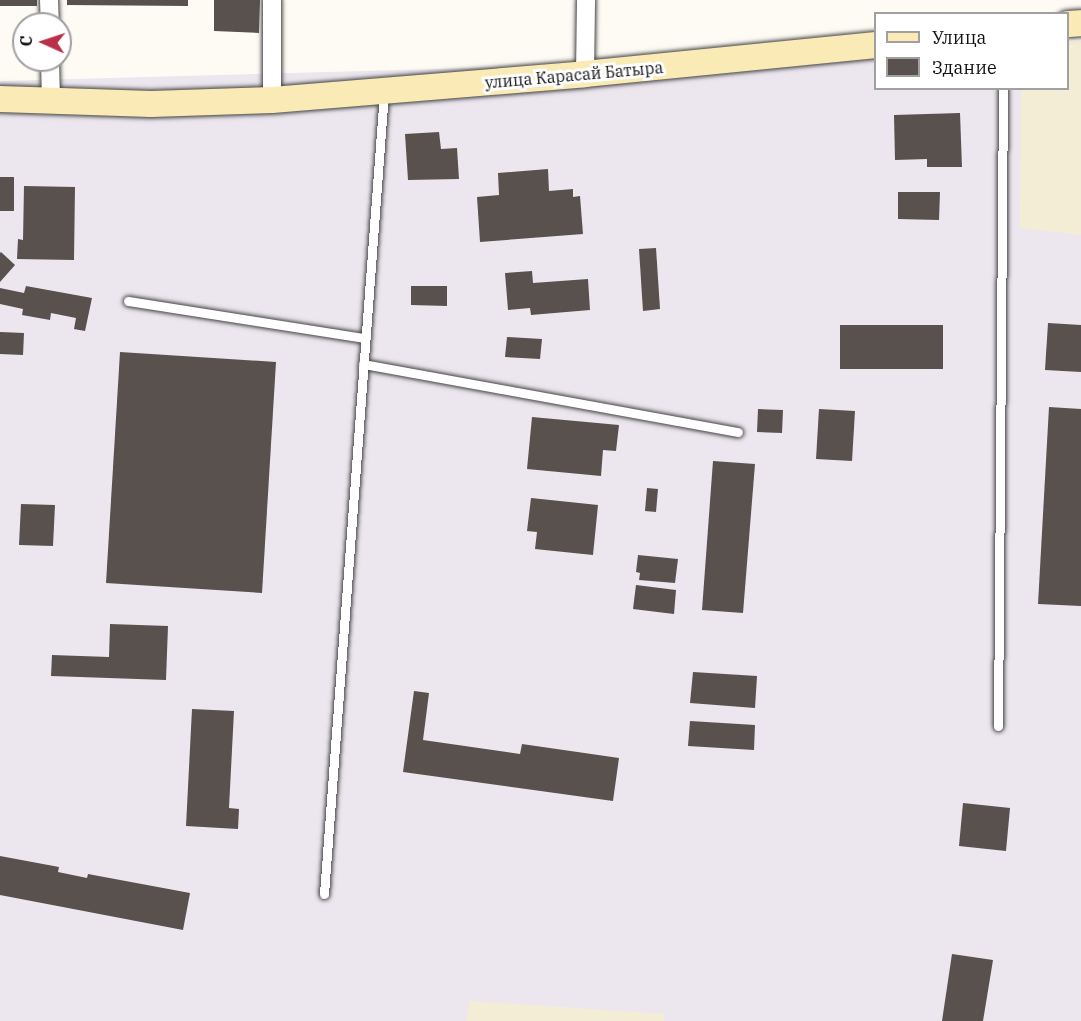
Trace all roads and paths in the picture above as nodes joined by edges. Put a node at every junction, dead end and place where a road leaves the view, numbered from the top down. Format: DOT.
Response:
graph roads {
  1 [pos="272,0"];
  2 [pos="586,0"];
  3 [pos="874,45"];
  4 [pos="50,72"];
  5 [pos="585,74"];
  6 [pos="1002,90"];
  7 [pos="384,92"];
  8 [pos="0,99"];
  9 [pos="272,100"];
  10 [pos="51,102"];
  11 [pos="128,301"];
  12 [pos="365,338"];
  13 [pos="363,364"];
  14 [pos="738,432"];
  15 [pos="998,726"];
  16 [pos="324,894"];
  1 -- 9 [label="street"];
  2 -- 5 [label="street"];
  3 -- 5 [label="main road, улица Карасай Батыра"];
  4 -- 10 [label="street"];
  5 -- 7 [label="main road, улица Карасай Батыра"];
  6 -- 15 [label="lane"];
  7 -- 9 [label="main road, улица Карасай Батыра"];
  7 -- 12 [label="lane"];
  8 -- 10 [label="main road, улица Карасай Батыра"];
  9 -- 10 [label="main road, улица Карасай Батыра"];
  11 -- 12 [label="lane"];
  12 -- 13 [label="lane"];
  13 -- 14 [label="lane"];
  13 -- 16 [label="lane"];
}
